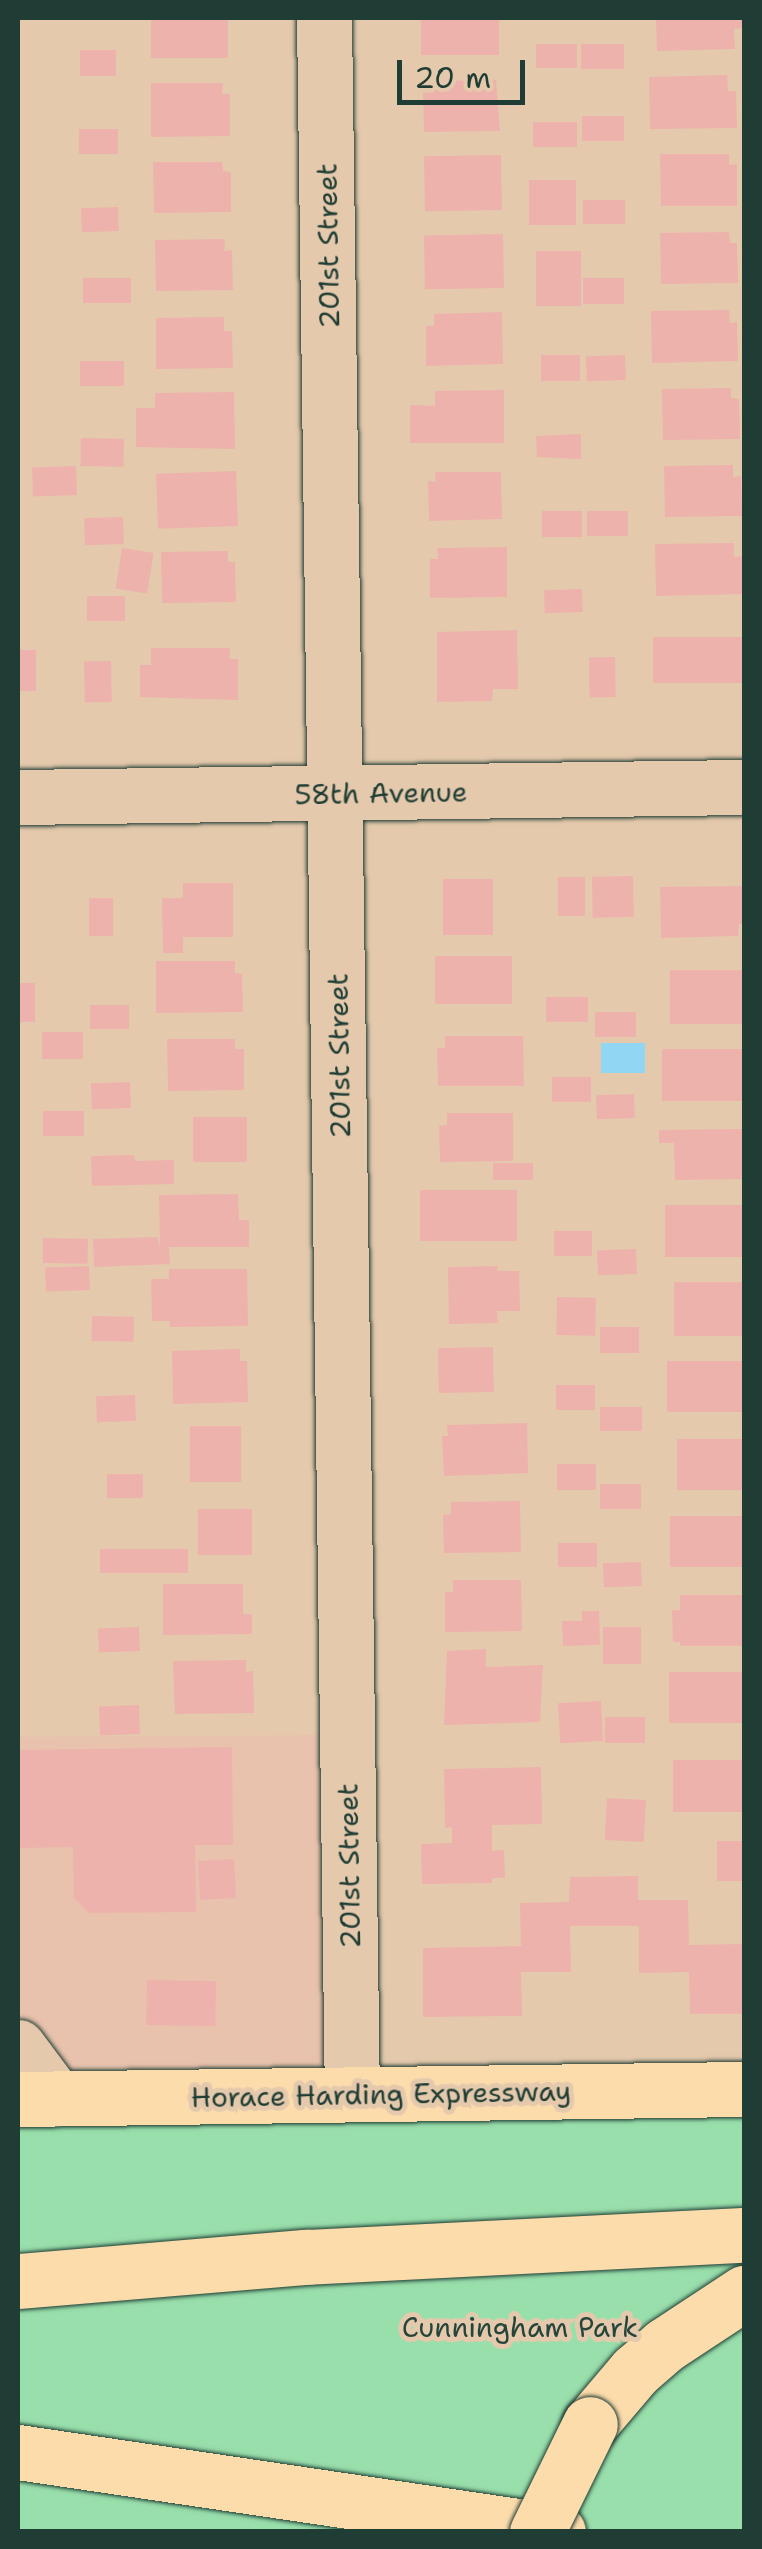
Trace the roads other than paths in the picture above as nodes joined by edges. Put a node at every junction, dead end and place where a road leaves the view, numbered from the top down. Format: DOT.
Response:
graph roads {
  1 [pos="324,18"];
  2 [pos="744,787"];
  3 [pos="336,794"];
  4 [pos="18,797"];
  5 [pos="18,2046"];
  6 [pos="744,2089"];
  7 [pos="352,2094"];
  8 [pos="37,2098"];
  9 [pos="744,2235"];
  10 [pos="18,2281"];
  11 [pos="744,2293"];
  12 [pos="18,2452"];
  13 [pos="537,2532"];
  14 [pos="558,2532"];
  1 -- 3 [label="street, 201st Street"];
  2 -- 3 [label="street, 58th Avenue"];
  3 -- 4 [label="street, 58th Avenue"];
  3 -- 7 [label="street, 201st Street"];
  5 -- 8 [label="street"];
  6 -- 7 [label="main road, Horace Harding Expressway"];
  7 -- 8 [label="main road, Horace Harding Expressway"];
  9 -- 10 [label="main road"];
  11 -- 13 [label="main road, bridge"];
  12 -- 14 [label="main road"];
}
